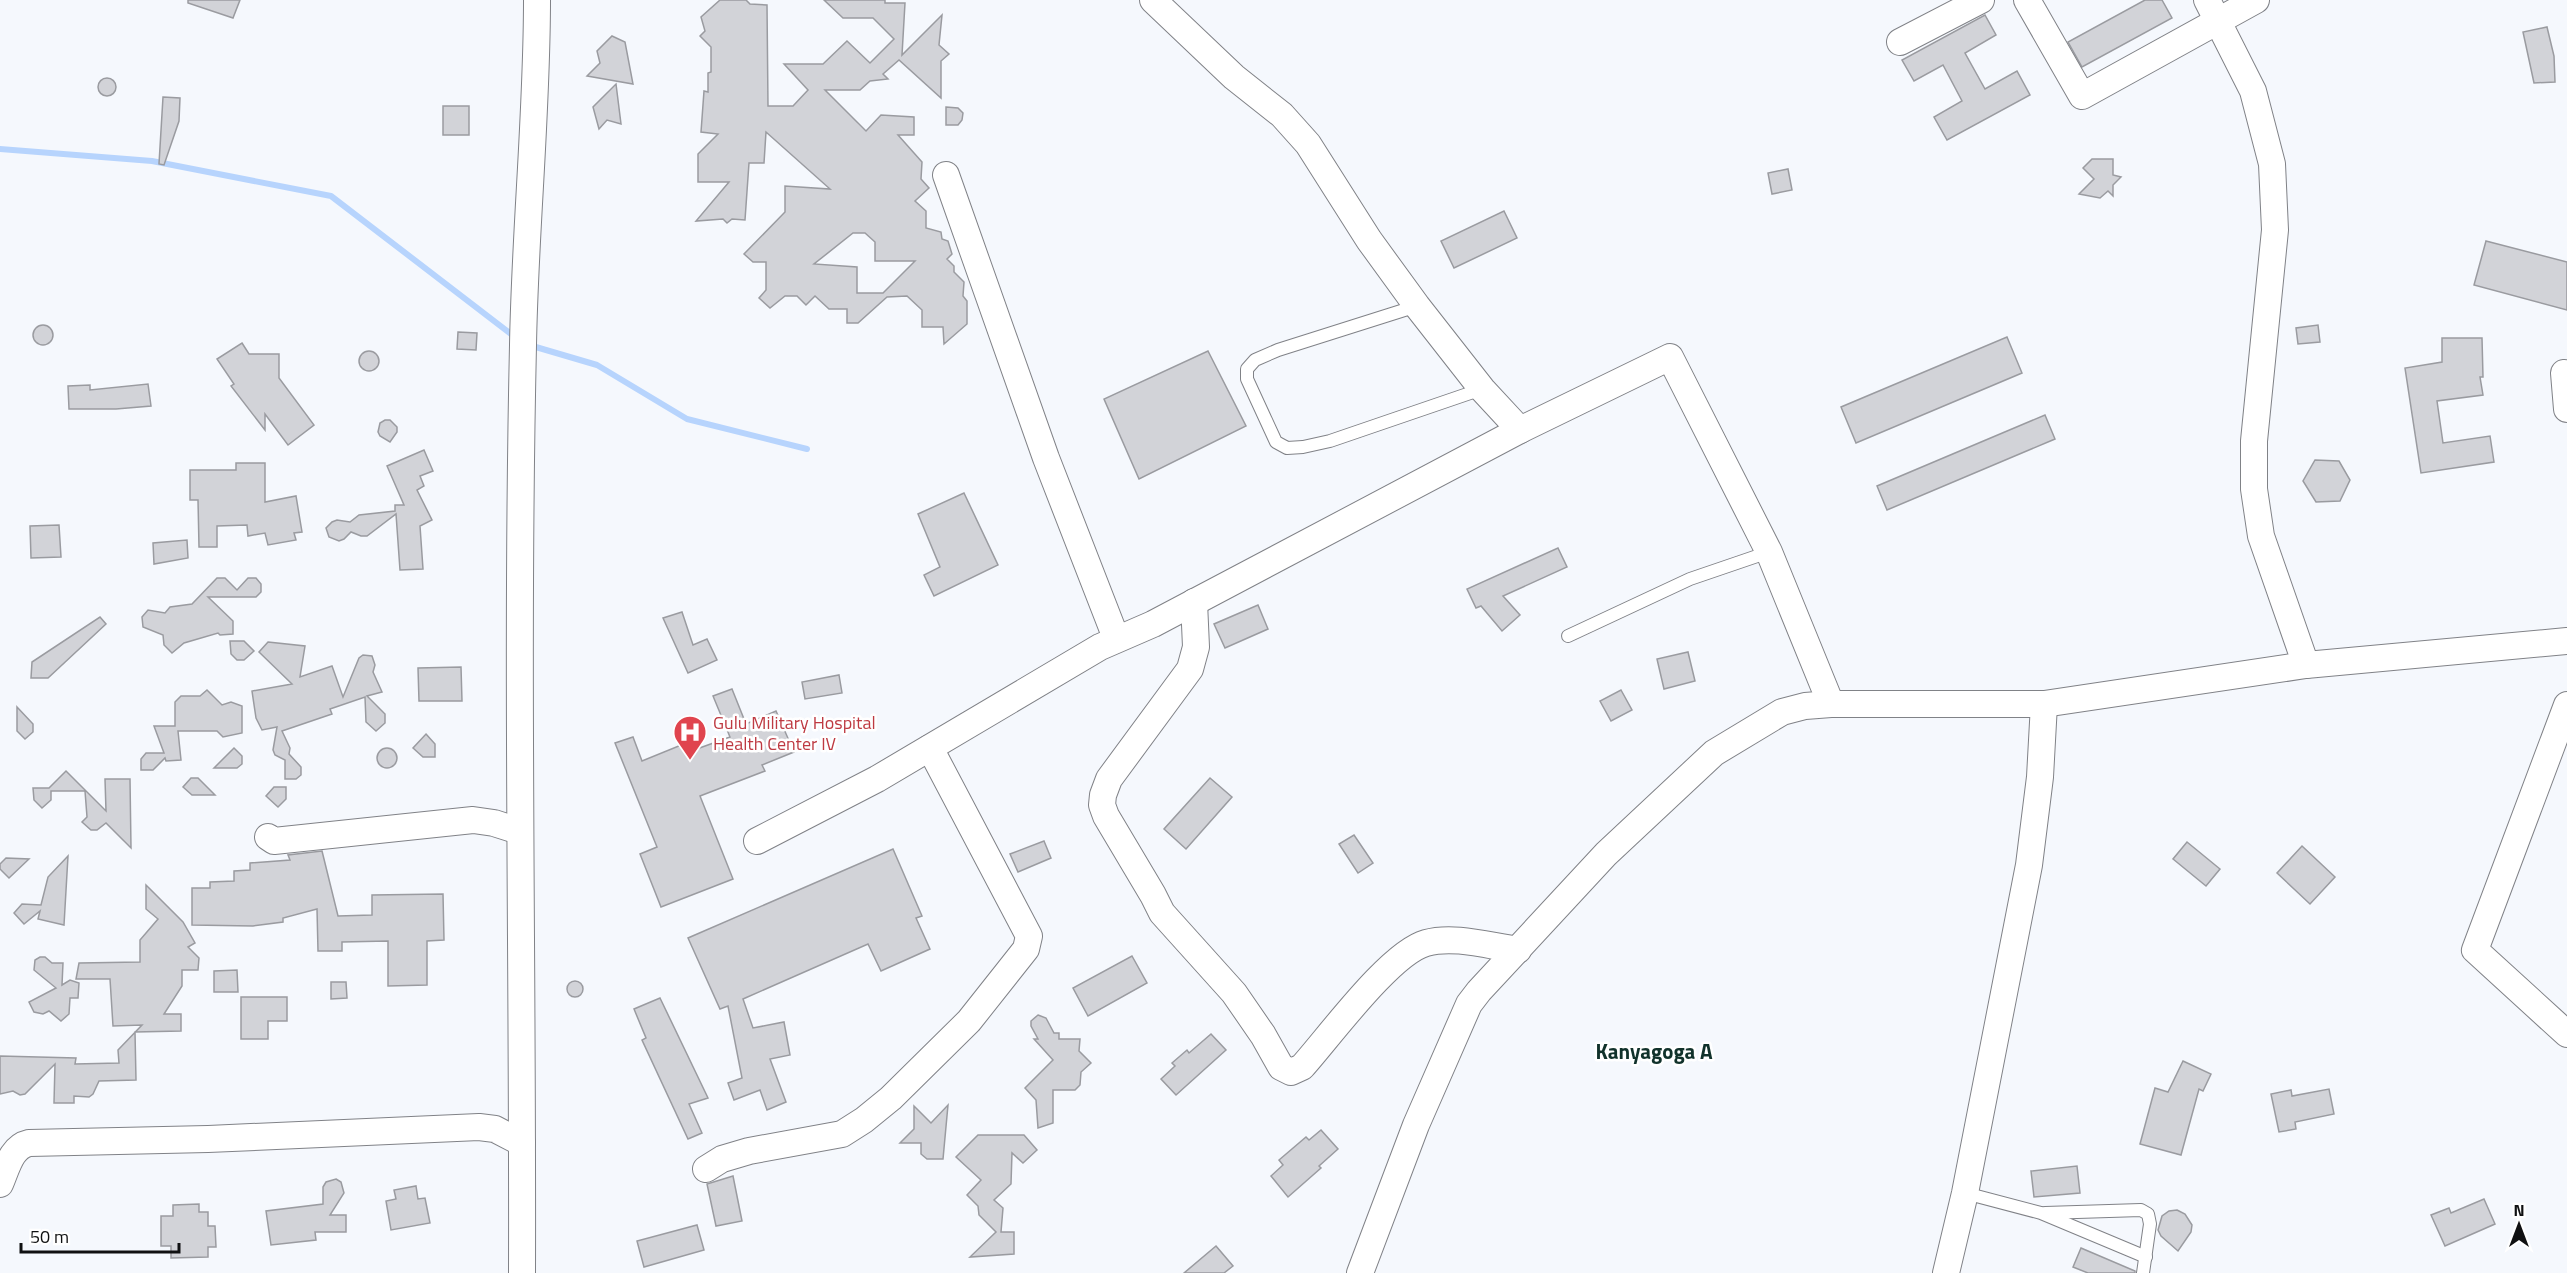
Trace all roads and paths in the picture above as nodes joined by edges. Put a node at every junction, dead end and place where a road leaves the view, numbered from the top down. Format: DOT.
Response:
graph roads {
  1 [pos="537,0"];
  2 [pos="1153,0"];
  3 [pos="1981,0"];
  4 [pos="2027,0"];
  5 [pos="2256,0"];
  6 [pos="2213,10"];
  7 [pos="1900,42"];
  8 [pos="946,176"];
  9 [pos="1417,306"];
  10 [pos="2564,373"];
  11 [pos="1482,389"];
  12 [pos="2567,409"];
  13 [pos="1520,430"];
  14 [pos="1769,552"];
  15 [pos="1194,602"];
  16 [pos="1568,636"];
  17 [pos="1116,638"];
  18 [pos="2567,641"];
  19 [pos="2306,665"];
  20 [pos="1831,704"];
  21 [pos="2044,704"];
  22 [pos="2567,705"];
  23 [pos="930,748"];
  24 [pos="519,831"];
  25 [pos="268,837"];
  26 [pos="756,840"];
  27 [pos="1518,950"];
  28 [pos="2567,1034"];
  29 [pos="522,1143"];
  30 [pos="706,1169"];
  31 [pos="0,1184"];
  32 [pos="1965,1193"];
  33 [pos="2041,1213"];
  34 [pos="2145,1257"];
  35 [pos="522,1273"];
  36 [pos="1360,1273"];
  37 [pos="1946,1273"];
  38 [pos="2143,1273"];
  1 -- 24 [label="street"];
  2 -- 9 [label="street"];
  3 -- 7 [label="street"];
  4 -- 6 [label="street"];
  5 -- 6 [label="street"];
  6 -- 19 [label="street"];
  8 -- 17 [label="street"];
  9 -- 11 [label="street"];
  9 -- 11 [label="lane"];
  10 -- 12 [label="street"];
  11 -- 13 [label="street"];
  13 -- 14 [label="street"];
  13 -- 15 [label="street"];
  14 -- 16 [label="lane"];
  14 -- 20 [label="street"];
  15 -- 17 [label="street"];
  15 -- 27 [label="street"];
  17 -- 23 [label="street"];
  18 -- 19 [label="street"];
  19 -- 21 [label="street"];
  20 -- 21 [label="street"];
  20 -- 27 [label="street"];
  21 -- 32 [label="street"];
  22 -- 28 [label="street"];
  23 -- 26 [label="street"];
  23 -- 30 [label="street"];
  24 -- 25 [label="street"];
  24 -- 29 [label="street"];
  27 -- 36 [label="street"];
  29 -- 31 [label="street"];
  29 -- 35 [label="street"];
  32 -- 33 [label="lane"];
  32 -- 37 [label="street"];
  33 -- 34 [label="lane"];
  33 -- 34 [label="lane"];
  34 -- 38 [label="lane"];
}
